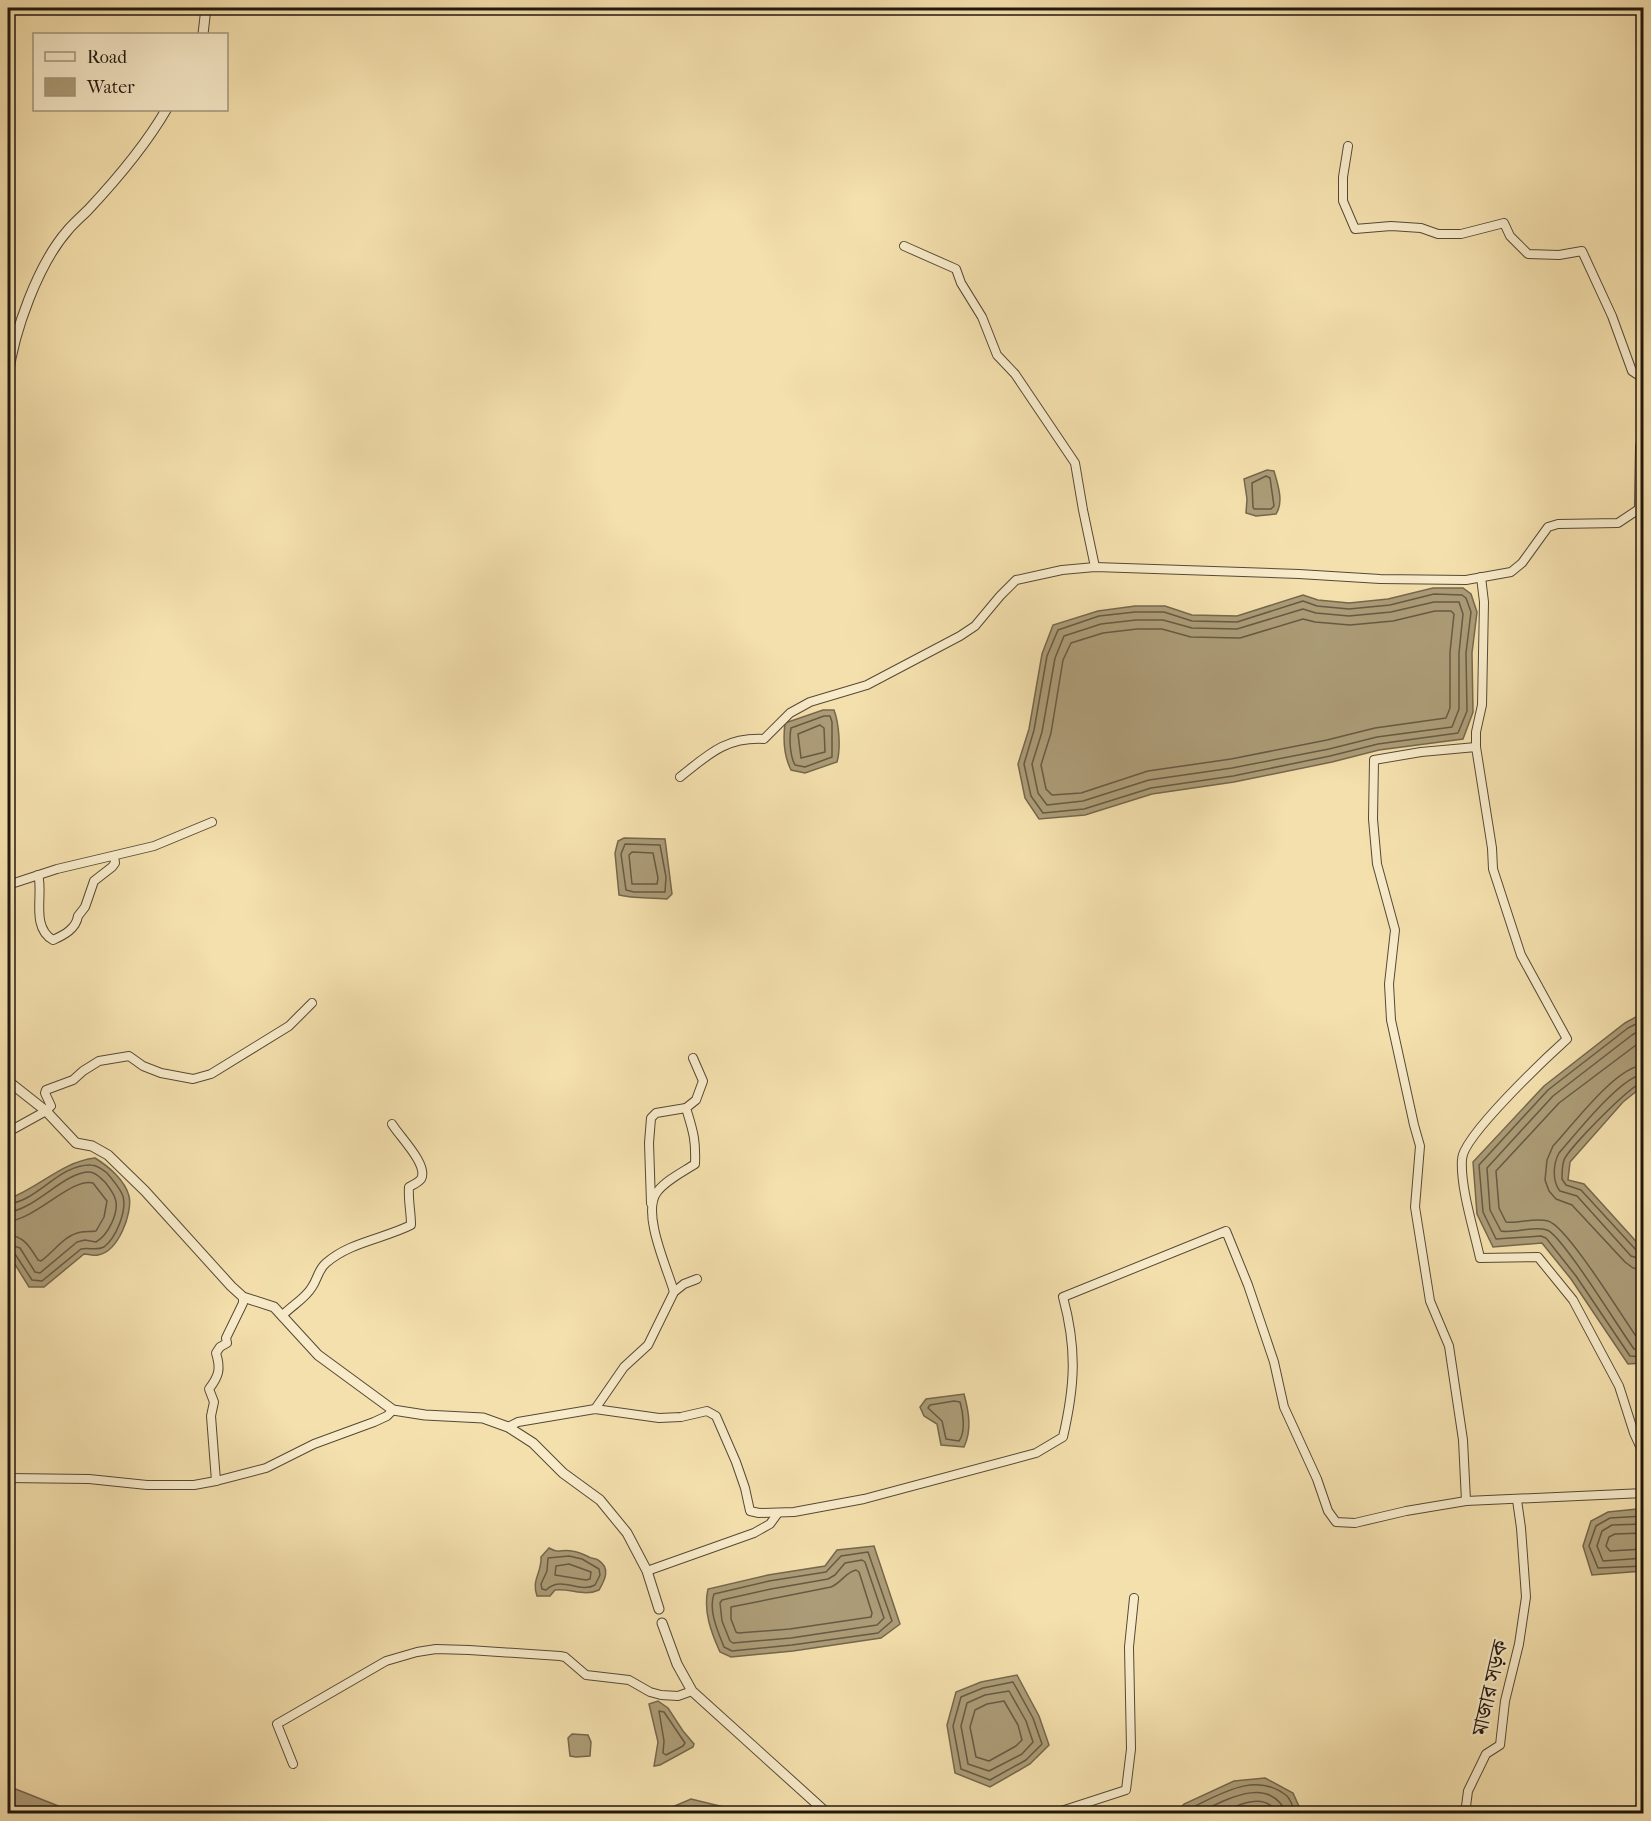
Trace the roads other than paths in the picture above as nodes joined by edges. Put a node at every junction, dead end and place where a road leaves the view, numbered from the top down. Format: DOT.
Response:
graph roads {
  1 [pos="206,8"];
  2 [pos="203,33"];
  3 [pos="165,111"];
  4 [pos="1348,146"];
  5 [pos="904,246"];
  6 [pos="8,376"];
  7 [pos="1644,379"];
  8 [pos="1644,428"];
  9 [pos="1095,567"];
  10 [pos="1481,578"];
  11 [pos="1476,747"];
  12 [pos="680,777"];
  13 [pos="212,822"];
  14 [pos="114,856"];
  15 [pos="38,875"];
  16 [pos="8,885"];
  17 [pos="312,1003"];
  18 [pos="693,1058"];
  19 [pos="8,1081"];
  20 [pos="686,1108"];
  21 [pos="46,1111"];
  22 [pos="392,1124"];
  23 [pos="8,1132"];
  24 [pos="652,1210"];
  25 [pos="697,1279"];
  26 [pos="674,1292"];
  27 [pos="243,1297"];
  28 [pos="282,1316"];
  29 [pos="595,1409"];
  30 [pos="393,1410"];
  31 [pos="508,1427"];
  32 [pos="1644,1455"];
  33 [pos="8,1478"];
  34 [pos="216,1481"];
  35 [pos="1644,1493"];
  36 [pos="1516,1500"];
  37 [pos="1466,1501"];
  38 [pos="778,1513"];
  39 [pos="647,1571"];
  40 [pos="1134,1598"];
  41 [pos="659,1609"];
  42 [pos="662,1623"];
  43 [pos="692,1691"];
  44 [pos="293,1764"];
  45 [pos="828,1814"];
  46 [pos="1052,1814"];
  47 [pos="1465,1814"];
  1 -- 2 [label="street"];
  3 -- 6 [label="street"];
  4 -- 7 [label="street"];
  5 -- 9 [label="street"];
  8 -- 10 [label="street"];
  9 -- 10 [label="street"];
  9 -- 12 [label="street"];
  10 -- 11 [label="street"];
  11 -- 32 [label="street"];
  11 -- 37 [label="street"];
  13 -- 14 [label="street"];
  14 -- 15 [label="street"];
  14 -- 15 [label="street"];
  15 -- 16 [label="street"];
  17 -- 21 [label="street"];
  18 -- 20 [label="street"];
  19 -- 21 [label="street"];
  20 -- 24 [label="street"];
  20 -- 24 [label="street"];
  21 -- 23 [label="street"];
  21 -- 27 [label="street"];
  22 -- 28 [label="street"];
  24 -- 26 [label="street"];
  25 -- 26 [label="street"];
  26 -- 29 [label="street"];
  27 -- 28 [label="street"];
  27 -- 34 [label="street"];
  28 -- 30 [label="street"];
  29 -- 31 [label="street"];
  29 -- 38 [label="street"];
  30 -- 31 [label="street"];
  30 -- 34 [label="street"];
  31 -- 39 [label="street"];
  33 -- 34 [label="street"];
  35 -- 36 [label="street"];
  36 -- 37 [label="street"];
  36 -- 47 [label="street, মাজার সড়ক"];
  37 -- 38 [label="street"];
  38 -- 39 [label="street"];
  39 -- 41 [label="street"];
  40 -- 46 [label="street"];
  42 -- 43 [label="street"];
  43 -- 44 [label="street"];
  43 -- 45 [label="street"];
}
